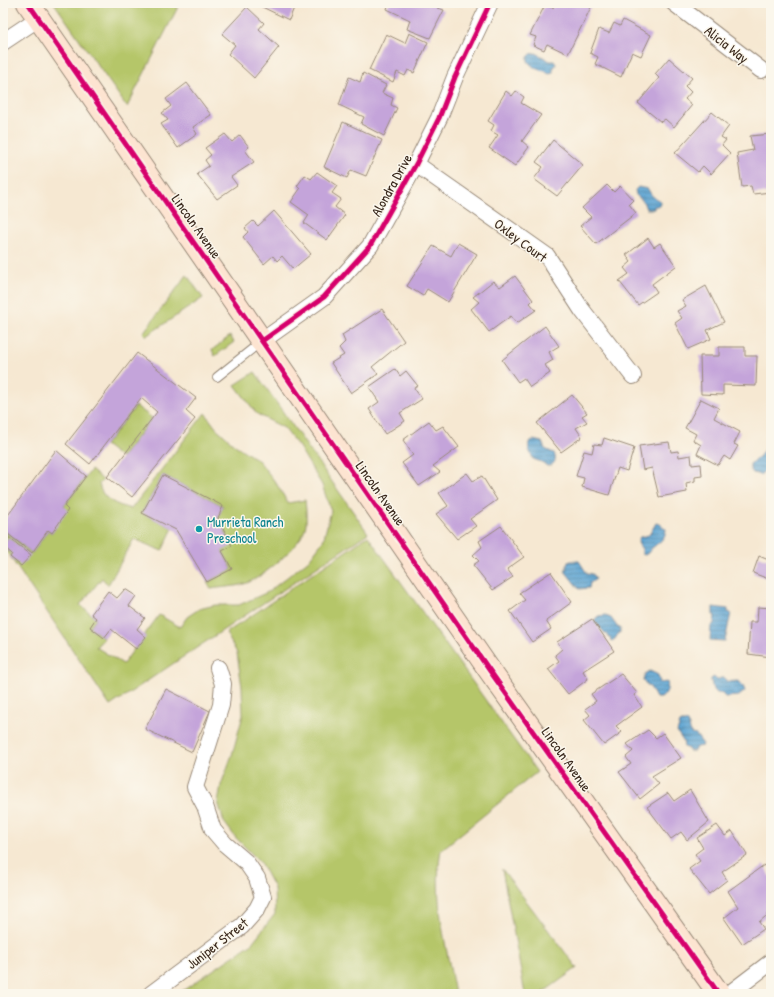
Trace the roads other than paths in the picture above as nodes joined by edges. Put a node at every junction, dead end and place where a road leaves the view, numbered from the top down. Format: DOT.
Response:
graph roads {
  1 [pos="490,3"];
  2 [pos="674,3"];
  3 [pos="33,10"];
  4 [pos="3,42"];
  5 [pos="761,70"];
  6 [pos="416,164"];
  7 [pos="262,341"];
  8 [pos="633,376"];
  9 [pos="217,377"];
  10 [pos="218,668"];
  11 [pos="771,962"];
  12 [pos="151,994"];
  13 [pos="719,994"];
  14 [pos="729,994"];
  1 -- 6 [label="street, Alondra Drive"];
  2 -- 5 [label="street, Alicia Way"];
  3 -- 4 [label="street"];
  3 -- 7 [label="street, Lincoln Avenue"];
  6 -- 7 [label="street, Alondra Drive"];
  6 -- 8 [label="street, Oxley Court"];
  7 -- 9 [label="lane"];
  7 -- 13 [label="street, Lincoln Avenue"];
  10 -- 12 [label="street, Juniper Street"];
  11 -- 14 [label="street"];
}
